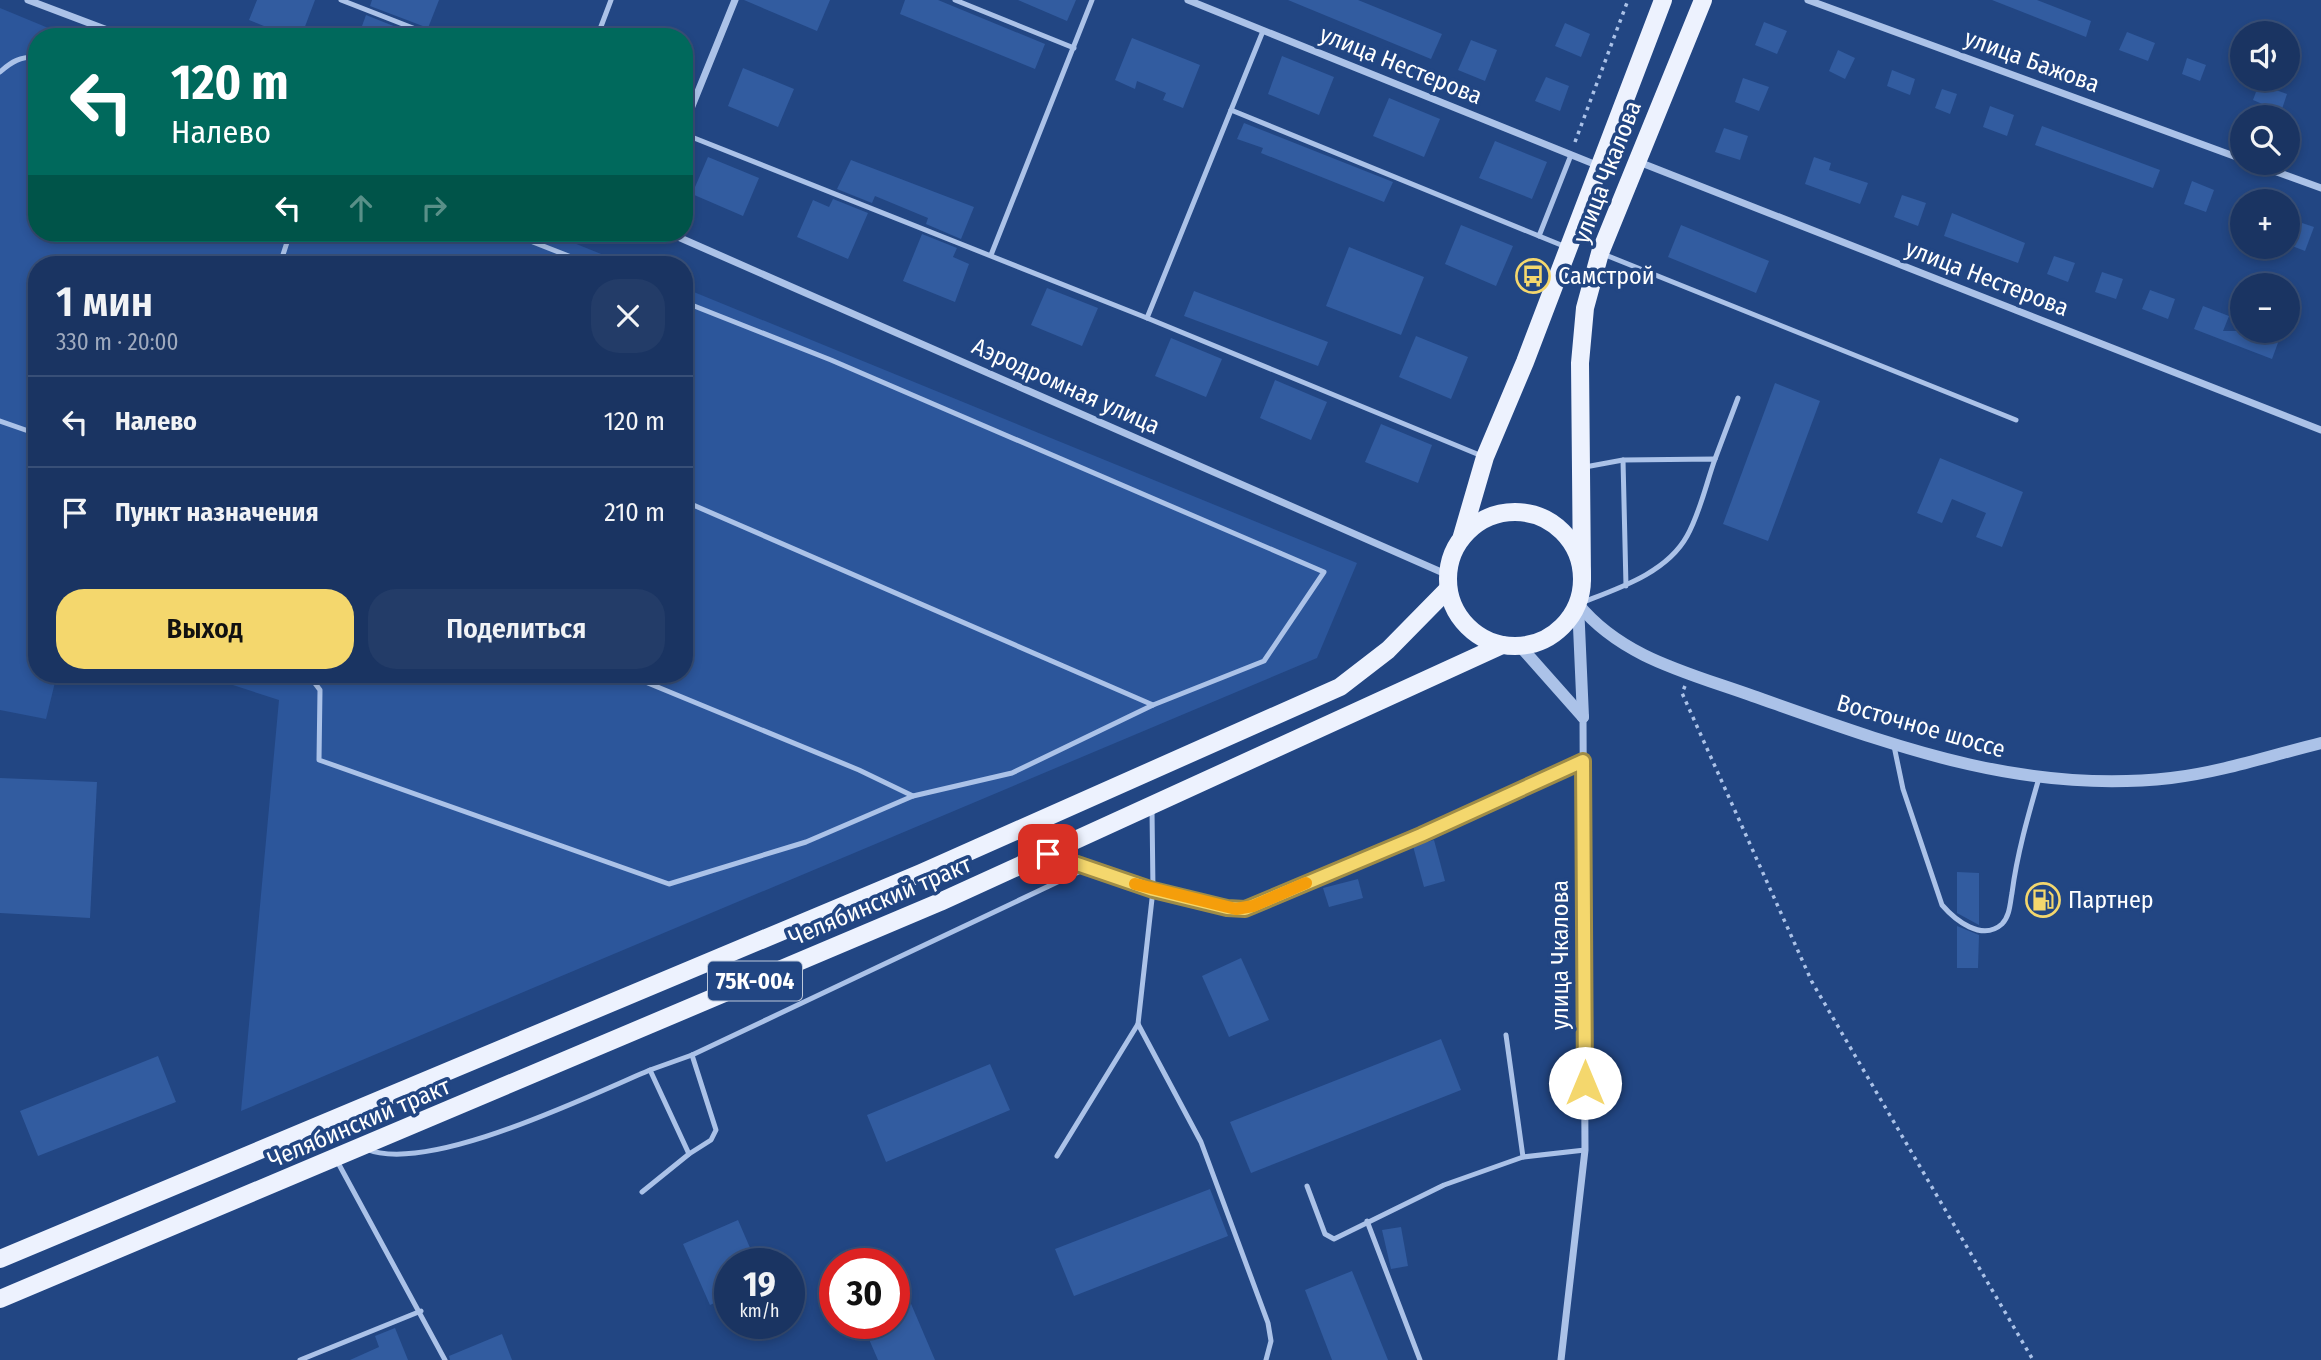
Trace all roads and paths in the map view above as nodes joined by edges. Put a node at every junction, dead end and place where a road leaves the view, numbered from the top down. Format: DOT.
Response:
graph roads {
  1 [pos="28,0"];
  2 [pos="341,0"];
  3 [pos="611,0"];
  4 [pos="735,0"];
  5 [pos="955,0"];
  6 [pos="1092,0"];
  7 [pos="1188,0"];
  8 [pos="1628,0"];
  9 [pos="1663,0"];
  10 [pos="1703,0"];
  11 [pos="1808,0"];
  12 [pos="102,28"];
  13 [pos="413,28"];
  14 [pos="600,28"];
  15 [pos="1264,31"];
  16 [pos="1074,48"];
  17 [pos="28,57"];
  18 [pos="0,72"];
  19 [pos="693,104"];
  20 [pos="1231,110"];
  21 [pos="693,138"];
  22 [pos="1571,155"];
  23 [pos="2230,155"];
  24 [pos="1639,162"];
  25 [pos="1599,166"];
  26 [pos="2285,175"];
  27 [pos="2321,188"];
  28 [pos="1539,236"];
  29 [pos="533,242"];
  30 [pos="689,242"];
  31 [pos="1569,248"];
  32 [pos="1600,253"];
  33 [pos="991,255"];
  34 [pos="569,256"];
  35 [pos="693,306"];
  36 [pos="1147,317"];
  37 [pos="1738,398"];
  38 [pos="2016,420"];
  39 [pos="0,421"];
  40 [pos="2321,430"];
  41 [pos="28,431"];
  42 [pos="1485,457"];
  43 [pos="1715,459"];
  44 [pos="1623,460"];
  45 [pos="1583,467"];
  46 [pos="693,505"];
  47 [pos="1462,536"];
  48 [pos="1583,579"];
  49 [pos="1447,582"];
  50 [pos="1626,586"];
  51 [pos="1578,604"];
  52 [pos="1511,645"];
  53 [pos="1688,673"];
  54 [pos="315,683"];
  55 [pos="648,683"];
  56 [pos="1153,705"];
  57 [pos="1583,717"];
  58 [pos="2321,743"];
  59 [pos="1894,746"];
  60 [pos="1583,761"];
  61 [pos="2039,778"];
  62 [pos="913,796"];
  63 [pos="1152,807"];
  64 [pos="1048,854"];
  65 [pos="1087,867"];
  66 [pos="1153,890"];
  67 [pos="1138,1024"];
  68 [pos="1506,1035"];
  69 [pos="692,1055"];
  70 [pos="650,1070"];
  71 [pos="363,1148"];
  72 [pos="1585,1150"];
  73 [pos="689,1154"];
  74 [pos="1057,1156"];
  75 [pos="1522,1157"];
  76 [pos="336,1159"];
  77 [pos="1307,1186"];
  78 [pos="642,1192"];
  79 [pos="1367,1221"];
  80 [pos="0,1259"];
  81 [pos="0,1299"];
  82 [pos="421,1311"];
  83 [pos="300,1360"];
  84 [pos="446,1360"];
  85 [pos="1266,1360"];
  86 [pos="1420,1360"];
  87 [pos="1561,1360"];
  88 [pos="2034,1360"];
  1 -- 12 [label="street"];
  2 -- 13 [label="lane"];
  3 -- 14 [label="lane"];
  4 -- 19 [label="street"];
  5 -- 16 [label="lane"];
  6 -- 16 [label="lane"];
  7 -- 15 [label="street, улица Нестерова"];
  8 -- 22 [label="path"];
  9 -- 25 [label="main road, улица Чкалова"];
  10 -- 24 [label="main road, улица Чкалова"];
  11 -- 23 [label="street, улица Бажова"];
  15 -- 20 [label="lane"];
  15 -- 22 [label="street, улица Нестерова"];
  16 -- 33 [label="lane"];
  17 -- 18 [label="lane"];
  20 -- 28 [label="lane"];
  20 -- 36 [label="lane"];
  21 -- 33 [label="lane"];
  22 -- 25 [label="street, улица Нестерова"];
  22 -- 28 [label="lane"];
  24 -- 32 [label="main road, улица Чкалова"];
  24 -- 40 [label="street, улица Нестерова"];
  25 -- 31 [label="main road, улица Чкалова"];
  26 -- 27 [label="street"];
  28 -- 31 [label="lane"];
  29 -- 34 [label="lane"];
  30 -- 49 [label="street, Аэродромная улица"];
  31 -- 42 [label="main road, улица Чкалова"];
  32 -- 38 [label="lane"];
  32 -- 45 [label="main road, улица Чкалова"];
  33 -- 36 [label="lane"];
  35 -- 56 [label="lane"];
  36 -- 42 [label="lane"];
  37 -- 43 [label="lane"];
  39 -- 41 [label="lane"];
  42 -- 47 [label="main road, улица Чкалова"];
  43 -- 44 [label="lane"];
  43 -- 50 [label="lane"];
  44 -- 45 [label="lane"];
  44 -- 50 [label="lane"];
  45 -- 48 [label="main road, улица Чкалова"];
  46 -- 56 [label="lane"];
  47 -- 48 [label="main road"];
  47 -- 49 [label="main road"];
  48 -- 51 [label="main road"];
  49 -- 52 [label="main road"];
  49 -- 80 [label="main road, Челябинский тракт / 75К-004"];
  50 -- 51 [label="lane"];
  51 -- 52 [label="main road"];
  51 -- 53 [label="street, Восточное шоссе"];
  51 -- 57 [label="street"];
  52 -- 57 [label="street"];
  52 -- 63 [label="main road, Челябинский тракт / 75К-004"];
  53 -- 59 [label="street, Восточное шоссе"];
  53 -- 88 [label="path"];
  54 -- 62 [label="lane"];
  55 -- 62 [label="lane"];
  56 -- 62 [label="lane"];
  57 -- 60 [label="street, улица Чкалова"];
  58 -- 61 [label="street, Восточное шоссе"];
  59 -- 61 [label="street, Восточное шоссе"];
  59 -- 61 [label="lane"];
  60 -- 66 [label="lane"];
  60 -- 72 [label="street, улица Чкалова"];
  63 -- 64 [label="main road, Челябинский тракт / 75К-004"];
  63 -- 66 [label="lane"];
  64 -- 65 [label="lane"];
  64 -- 71 [label="main road, Челябинский тракт / 75К-004"];
  65 -- 66 [label="lane"];
  65 -- 69 [label="lane"];
  66 -- 67 [label="lane"];
  67 -- 74 [label="lane"];
  67 -- 85 [label="lane"];
  68 -- 75 [label="lane"];
  69 -- 70 [label="lane"];
  69 -- 73 [label="lane"];
  70 -- 71 [label="lane"];
  70 -- 73 [label="lane"];
  71 -- 76 [label="main road, Челябинский тракт / 75К-004"];
  72 -- 75 [label="lane"];
  72 -- 87 [label="street, улица Чкалова"];
  73 -- 78 [label="lane"];
  75 -- 79 [label="lane"];
  76 -- 81 [label="main road, Челябинский тракт / 75К-004"];
  76 -- 82 [label="lane"];
  77 -- 79 [label="lane"];
  79 -- 86 [label="lane"];
  82 -- 83 [label="lane"];
  82 -- 84 [label="lane"];
}
